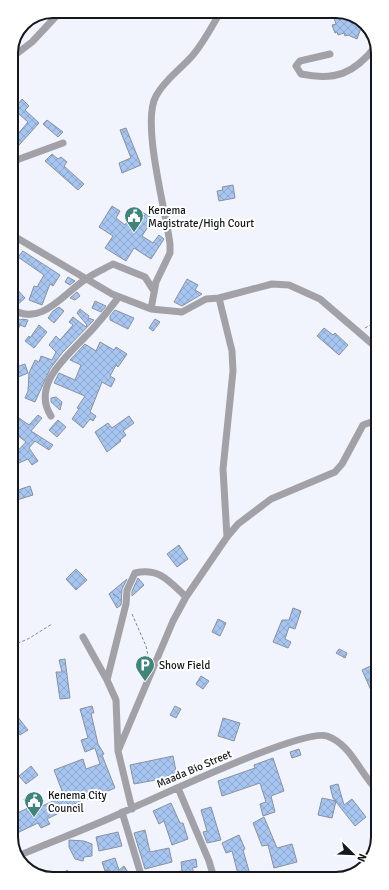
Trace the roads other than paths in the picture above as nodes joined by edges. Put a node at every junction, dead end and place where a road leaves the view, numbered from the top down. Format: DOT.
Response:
graph roads {
  1 [pos="55,18"];
  2 [pos="217,18"];
  3 [pos="18,52"];
  4 [pos="371,53"];
  5 [pos="330,54"];
  6 [pos="63,143"];
  7 [pos="18,159"];
  8 [pos="18,239"];
  9 [pos="85,279"];
  10 [pos="154,291"];
  11 [pos="118,298"];
  12 [pos="219,298"];
  13 [pos="151,309"];
  14 [pos="18,312"];
  15 [pos="371,343"];
  16 [pos="51,416"];
  17 [pos="371,422"];
  18 [pos="228,537"];
  19 [pos="186,597"];
  20 [pos="83,637"];
  21 [pos="107,680"];
  22 [pos="118,751"];
  23 [pos="371,783"];
  24 [pos="178,788"];
  25 [pos="132,809"];
  26 [pos="122,812"];
  27 [pos="23,854"];
  28 [pos="140,872"];
  29 [pos="212,872"];
  1 -- 3 [label="street"];
  2 -- 10 [label="street"];
  4 -- 5 [label="street"];
  6 -- 7 [label="street"];
  8 -- 9 [label="street"];
  9 -- 10 [label="street"];
  9 -- 11 [label="street"];
  9 -- 14 [label="street"];
  10 -- 13 [label="street"];
  11 -- 13 [label="street"];
  11 -- 16 [label="street"];
  12 -- 13 [label="street"];
  12 -- 15 [label="street"];
  12 -- 18 [label="street"];
  17 -- 18 [label="street"];
  18 -- 19 [label="street"];
  19 -- 21 [label="street"];
  19 -- 22 [label="street"];
  20 -- 21 [label="street"];
  21 -- 22 [label="street"];
  22 -- 25 [label="street"];
  23 -- 24 [label="street, Maada Bio Street"];
  24 -- 25 [label="street, Maada Bio Street"];
  24 -- 29 [label="street"];
  25 -- 26 [label="street, Maada Bio Street"];
  26 -- 27 [label="street, Maada Bio Street"];
  26 -- 28 [label="street"];
}
